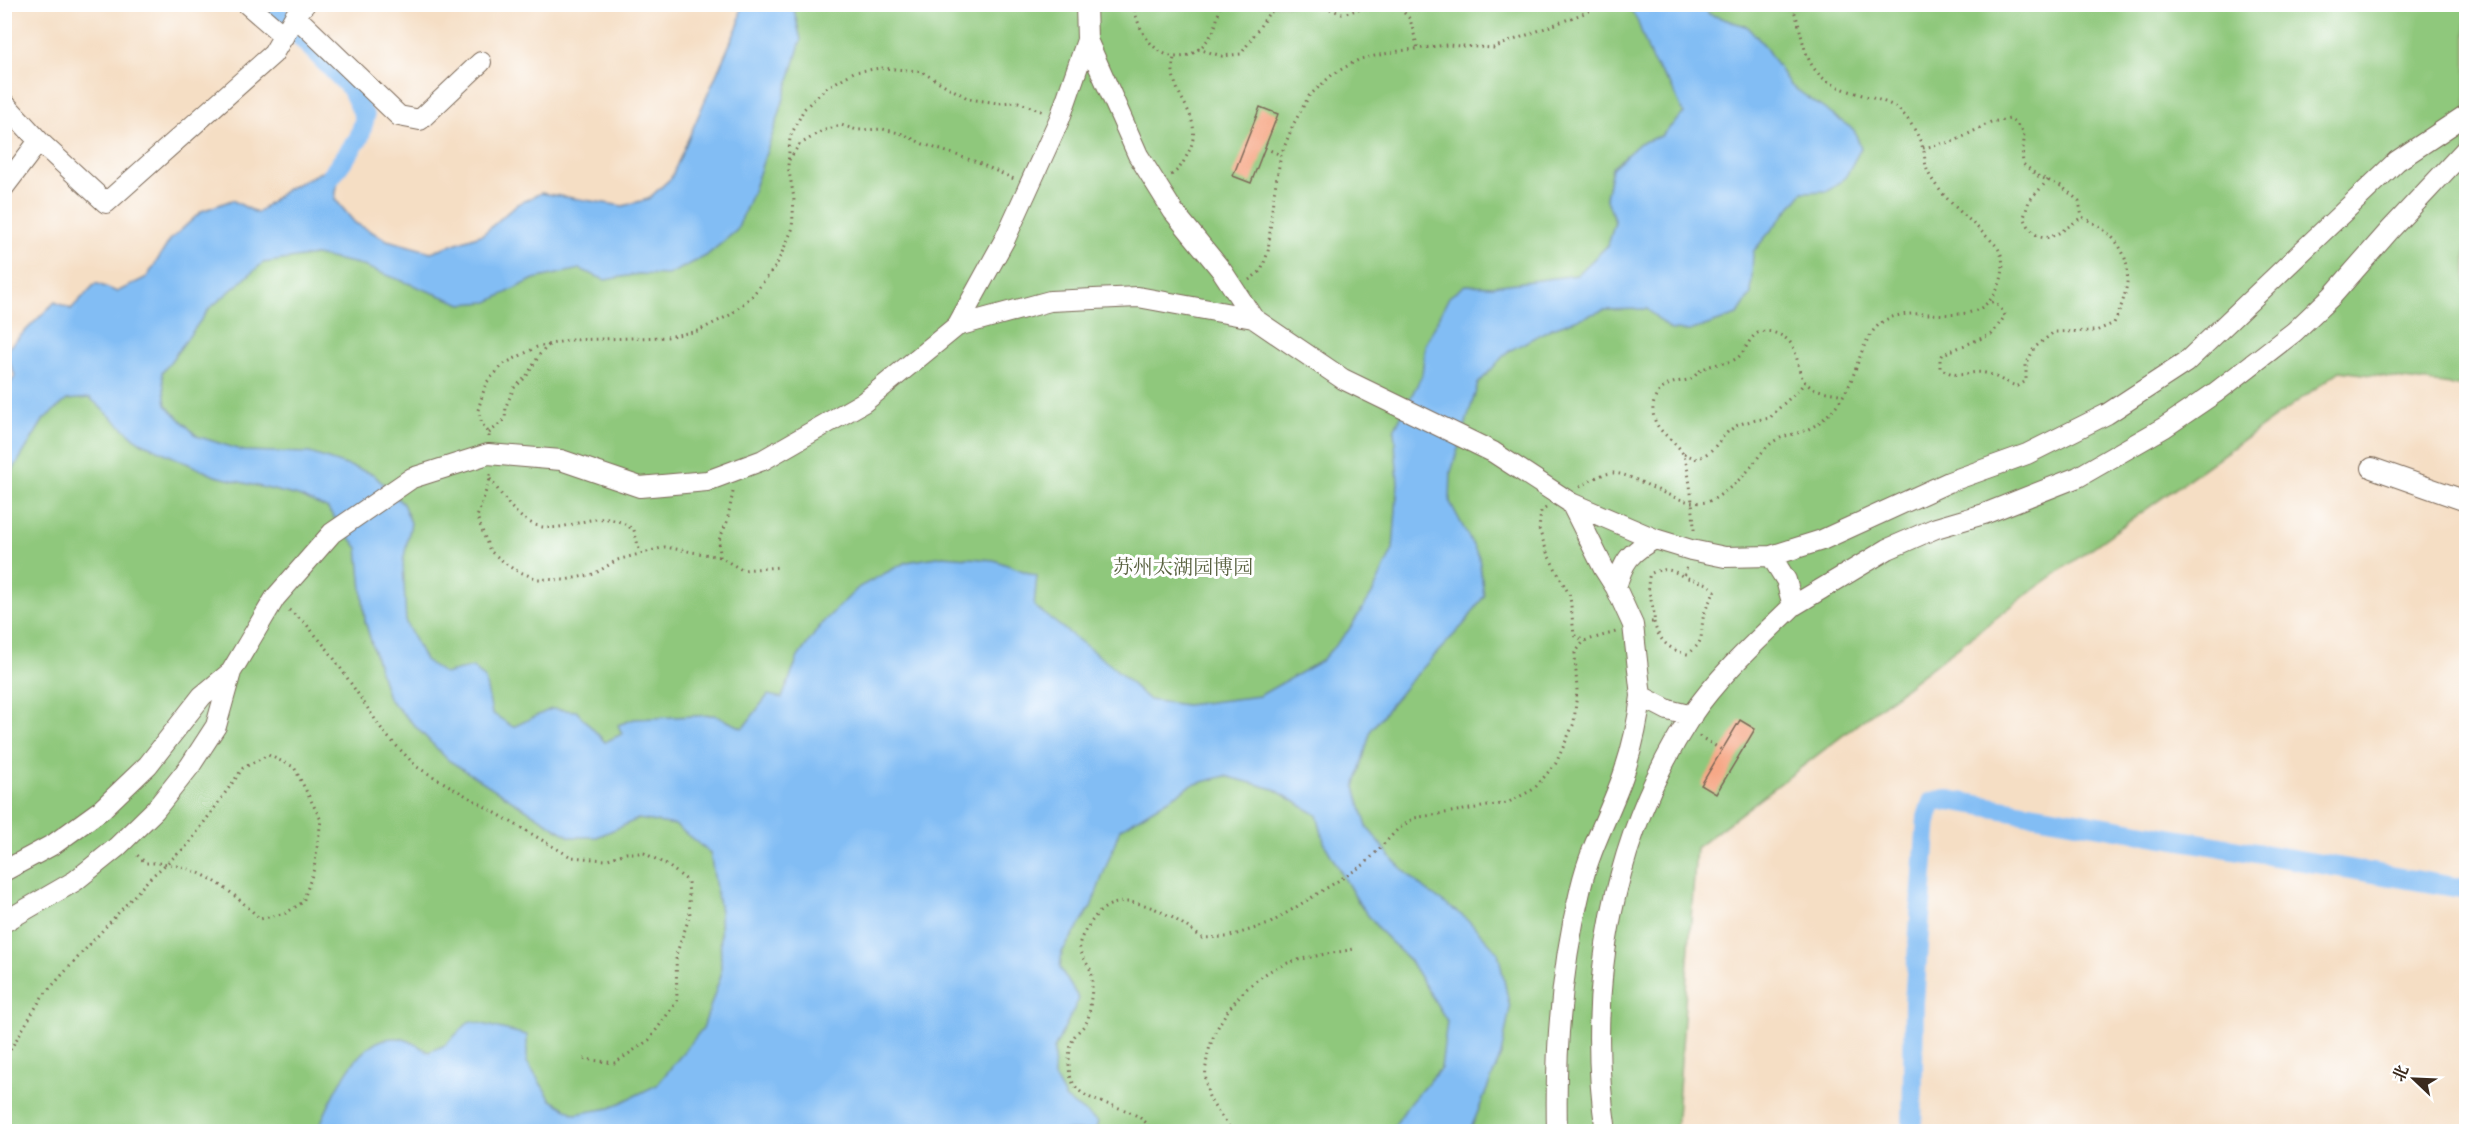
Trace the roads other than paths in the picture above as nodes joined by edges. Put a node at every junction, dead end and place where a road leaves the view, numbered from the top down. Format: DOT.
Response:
graph roads {
  1 [pos="247,4"];
  2 [pos="1086,4"];
  3 [pos="300,10"];
  4 [pos="284,36"];
  5 [pos="1087,40"];
  6 [pos="481,62"];
  7 [pos="4,103"];
  8 [pos="2466,114"];
  9 [pos="39,141"];
  10 [pos="2466,149"];
  11 [pos="4,187"];
  12 [pos="1253,318"];
  13 [pos="957,326"];
  14 [pos="2372,468"];
  15 [pos="1567,500"];
  16 [pos="2466,501"];
  17 [pos="1655,539"];
  18 [pos="1771,556"];
  19 [pos="1616,588"];
  20 [pos="1793,606"];
  21 [pos="231,672"];
  22 [pos="1641,696"];
  23 [pos="1692,716"];
  24 [pos="4,871"];
  25 [pos="4,922"];
  26 [pos="1557,1131"];
  27 [pos="1606,1131"];
  1 -- 4 [label="street"];
  2 -- 5 [label="street"];
  3 -- 4 [label="street"];
  3 -- 6 [label="street"];
  4 -- 9 [label="street"];
  5 -- 12 [label="street"];
  5 -- 13 [label="street"];
  7 -- 9 [label="street"];
  8 -- 18 [label="street"];
  9 -- 11 [label="street"];
  10 -- 20 [label="street"];
  12 -- 13 [label="street"];
  12 -- 15 [label="street"];
  13 -- 21 [label="street"];
  14 -- 16 [label="street"];
  15 -- 17 [label="street"];
  15 -- 19 [label="street"];
  17 -- 18 [label="street"];
  17 -- 19 [label="street"];
  18 -- 20 [label="street"];
  19 -- 22 [label="street"];
  20 -- 23 [label="street"];
  21 -- 24 [label="street"];
  21 -- 25 [label="street"];
  22 -- 23 [label="street"];
  22 -- 26 [label="street"];
  23 -- 27 [label="street"];
}
